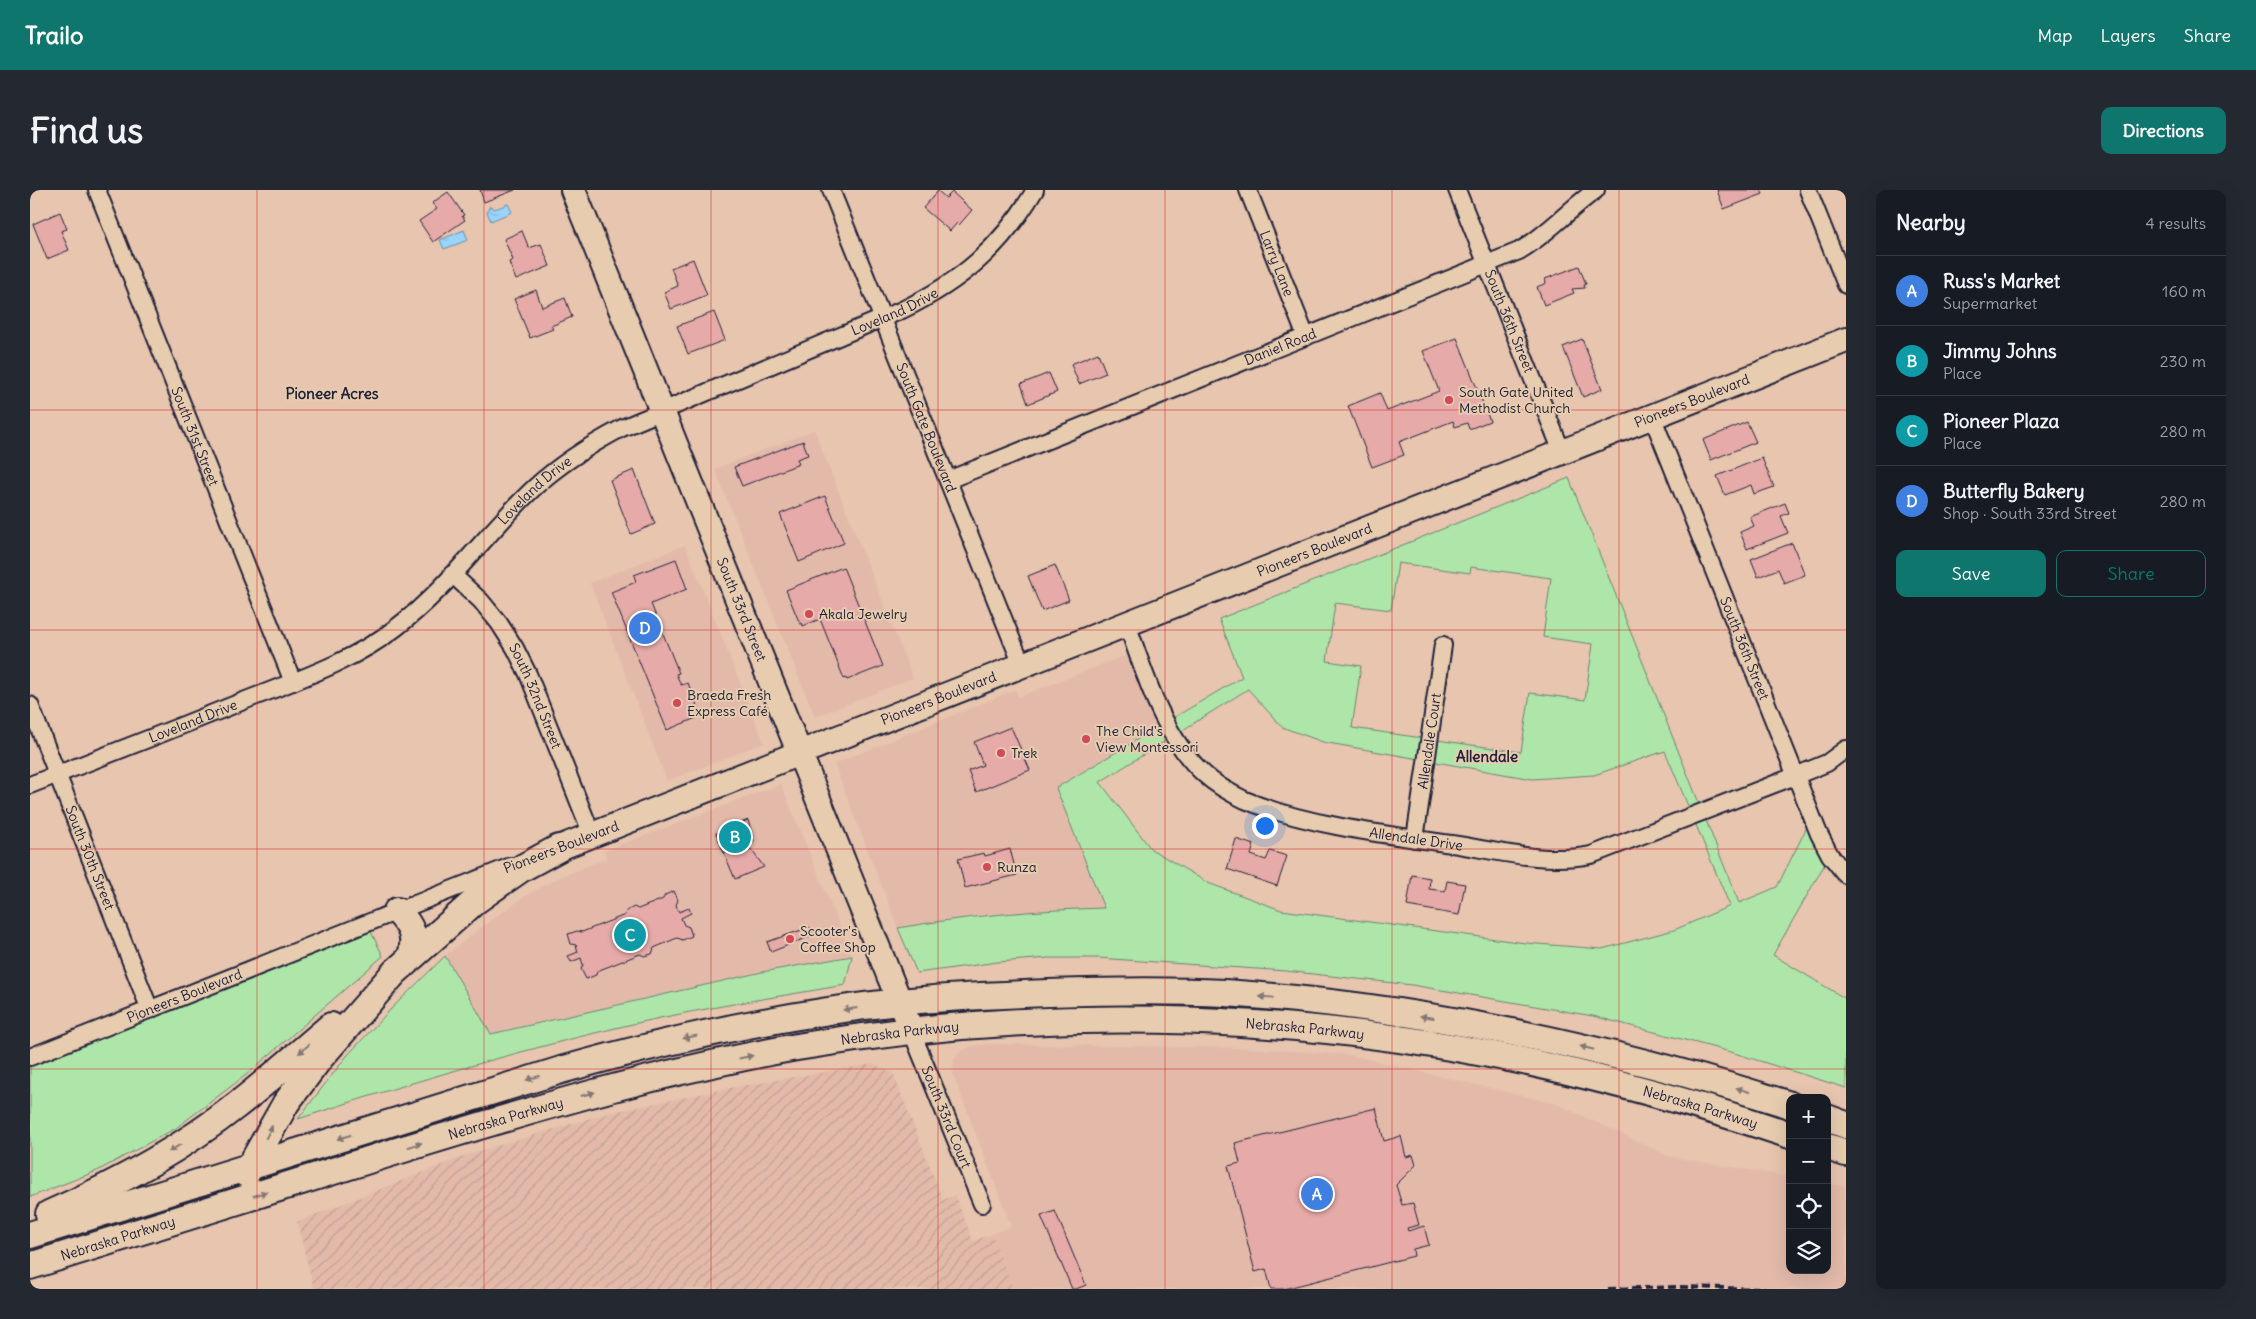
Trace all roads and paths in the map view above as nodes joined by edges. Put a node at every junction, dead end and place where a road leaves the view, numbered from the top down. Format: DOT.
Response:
graph roads {
  1 [pos="96,190"];
  2 [pos="573,190"];
  3 [pos="831,190"];
  4 [pos="1035,190"];
  5 [pos="1248,190"];
  6 [pos="1457,190"];
  7 [pos="1596,190"];
  8 [pos="1808,190"];
  9 [pos="1487,265"];
  10 [pos="1846,285"];
  11 [pos="883,318"];
  12 [pos="1306,337"];
  13 [pos="1846,340"];
  14 [pos="662,410"];
  15 [pos="1652,416"];
  16 [pos="1562,452"];
  17 [pos="948,480"];
  18 [pos="452,574"];
  19 [pos="1126,624"];
  20 [pos="1443,645"];
  21 [pos="1022,665"];
  22 [pos="293,682"];
  23 [pos="30,705"];
  24 [pos="1846,749"];
  25 [pos="799,753"];
  26 [pos="58,775"];
  27 [pos="1795,776"];
  28 [pos="30,785"];
  29 [pos="592,835"];
  30 [pos="1416,839"];
  31 [pos="559,848"];
  32 [pos="1846,875"];
  33 [pos="397,912"];
  34 [pos="403,964"];
  35 [pos="898,1002"];
  36 [pos="150,1010"];
  37 [pos="911,1030"];
  38 [pos="30,1057"];
  39 [pos="1786,1104"];
  40 [pos="1831,1119"];
  41 [pos="1846,1125"];
  42 [pos="1786,1134"];
  43 [pos="1831,1148"];
  44 [pos="1846,1154"];
  45 [pos="252,1166"];
  46 [pos="982,1204"];
  47 [pos="30,1222"];
  48 [pos="30,1235"];
  49 [pos="105,1242"];
  50 [pos="30,1266"];
  1 -- 22 [label="street, South 31st Street"];
  2 -- 14 [label="main road, South 33rd Street"];
  3 -- 11 [label="street, South Gate Boulevard"];
  4 -- 11 [label="street, Loveland Drive"];
  5 -- 12 [label="street, Larry Lane"];
  6 -- 9 [label="street, South 36th Street"];
  7 -- 9 [label="street, Daniel Road"];
  8 -- 10 [label="street"];
  9 -- 12 [label="street, Daniel Road"];
  9 -- 16 [label="street, South 36th Street"];
  11 -- 14 [label="street, Loveland Drive"];
  11 -- 17 [label="street, South Gate Boulevard"];
  12 -- 17 [label="street, Daniel Road"];
  13 -- 15 [label="main road, Pioneers Boulevard"];
  14 -- 18 [label="street, Loveland Drive"];
  14 -- 25 [label="main road, South 33rd Street"];
  15 -- 16 [label="main road, Pioneers Boulevard"];
  15 -- 27 [label="street, South 36th Street"];
  16 -- 19 [label="main road, Pioneers Boulevard"];
  17 -- 21 [label="street, South Gate Boulevard"];
  18 -- 22 [label="street, Loveland Drive"];
  18 -- 29 [label="street, South 32nd Street"];
  19 -- 21 [label="main road, Pioneers Boulevard"];
  19 -- 30 [label="street, Allendale Drive"];
  20 -- 30 [label="street, Allendale Court"];
  21 -- 25 [label="main road, Pioneers Boulevard"];
  22 -- 26 [label="street, Loveland Drive"];
  23 -- 26 [label="street, South 30th Street"];
  24 -- 27 [label="street, Allendale Drive"];
  25 -- 29 [label="main road, Pioneers Boulevard"];
  25 -- 35 [label="main road, South 33rd Street"];
  26 -- 28 [label="street, Loveland Drive"];
  26 -- 36 [label="street, South 30th Street"];
  27 -- 30 [label="street, Allendale Drive"];
  27 -- 32 [label="street, South 36th Street"];
  29 -- 31 [label="main road, Pioneers Boulevard"];
  31 -- 33 [label="street, Pioneers Boulevard"];
  31 -- 34 [label="main road"];
  33 -- 34 [label="main road"];
  33 -- 36 [label="street, Pioneers Boulevard"];
  45 -- 34 [label="main road, one-way"];
  34 -- 47 [label="main road, one-way"];
  35 -- 37 [label="main road, South 33rd Street"];
  39 -- 35 [label="main road, Nebraska Parkway, one-way"];
  35 -- 45 [label="main road, Nebraska Parkway, one-way"];
  36 -- 38 [label="street, Pioneers Boulevard"];
  37 -- 42 [label="main road, Nebraska Parkway"];
  37 -- 46 [label="street, South 33rd Court"];
  49 -- 37 [label="main road, Nebraska Parkway, one-way"];
  40 -- 41 [label="main road"];
  43 -- 44 [label="main road"];
  45 -- 48 [label="main road, Nebraska Parkway"];
  45 -- 49 [label="main road"];
  49 -- 50 [label="main road, Nebraska Parkway"];
}
